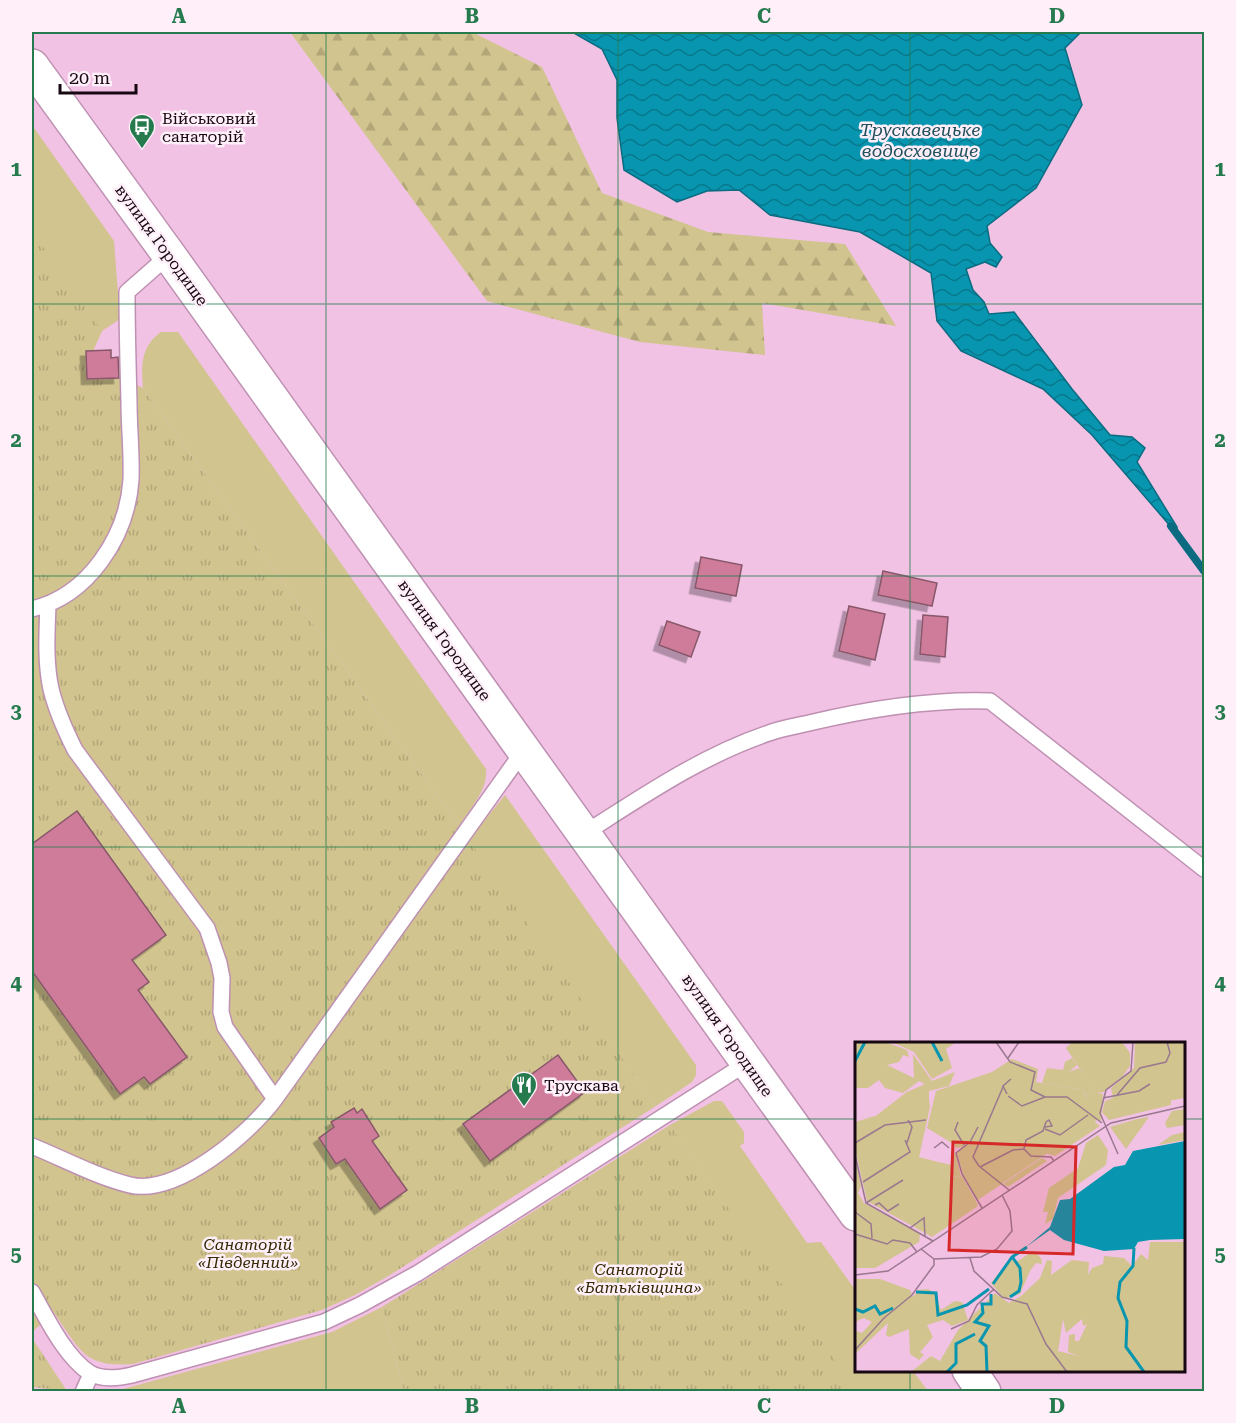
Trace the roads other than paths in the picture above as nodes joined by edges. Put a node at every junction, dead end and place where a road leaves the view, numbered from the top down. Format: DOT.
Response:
graph roads {
  1 [pos="32,66"];
  2 [pos="170,255"];
  3 [pos="48,605"];
  4 [pos="32,609"];
  5 [pos="525,750"];
  6 [pos="585,833"];
  7 [pos="1204,869"];
  8 [pos="747,1063"];
  9 [pos="275,1099"];
  10 [pos="32,1146"];
  11 [pos="855,1213"];
  12 [pos="32,1292"];
  13 [pos="970,1372"];
  14 [pos="91,1374"];
  15 [pos="83,1392"];
  16 [pos="984,1392"];
  1 -- 2 [label="street, вулиця Городище"];
  2 -- 3 [label="lane"];
  2 -- 5 [label="street, вулиця Городище"];
  3 -- 4 [label="lane"];
  3 -- 9 [label="lane"];
  5 -- 6 [label="street, вулиця Городище"];
  5 -- 9 [label="lane"];
  6 -- 7 [label="lane"];
  6 -- 8 [label="street, вулиця Городище"];
  8 -- 11 [label="street, вулиця Городище"];
  8 -- 14 [label="lane"];
  9 -- 10 [label="lane"];
  12 -- 14 [label="lane"];
  13 -- 16 [label="street"];
  14 -- 15 [label="lane"];
}
